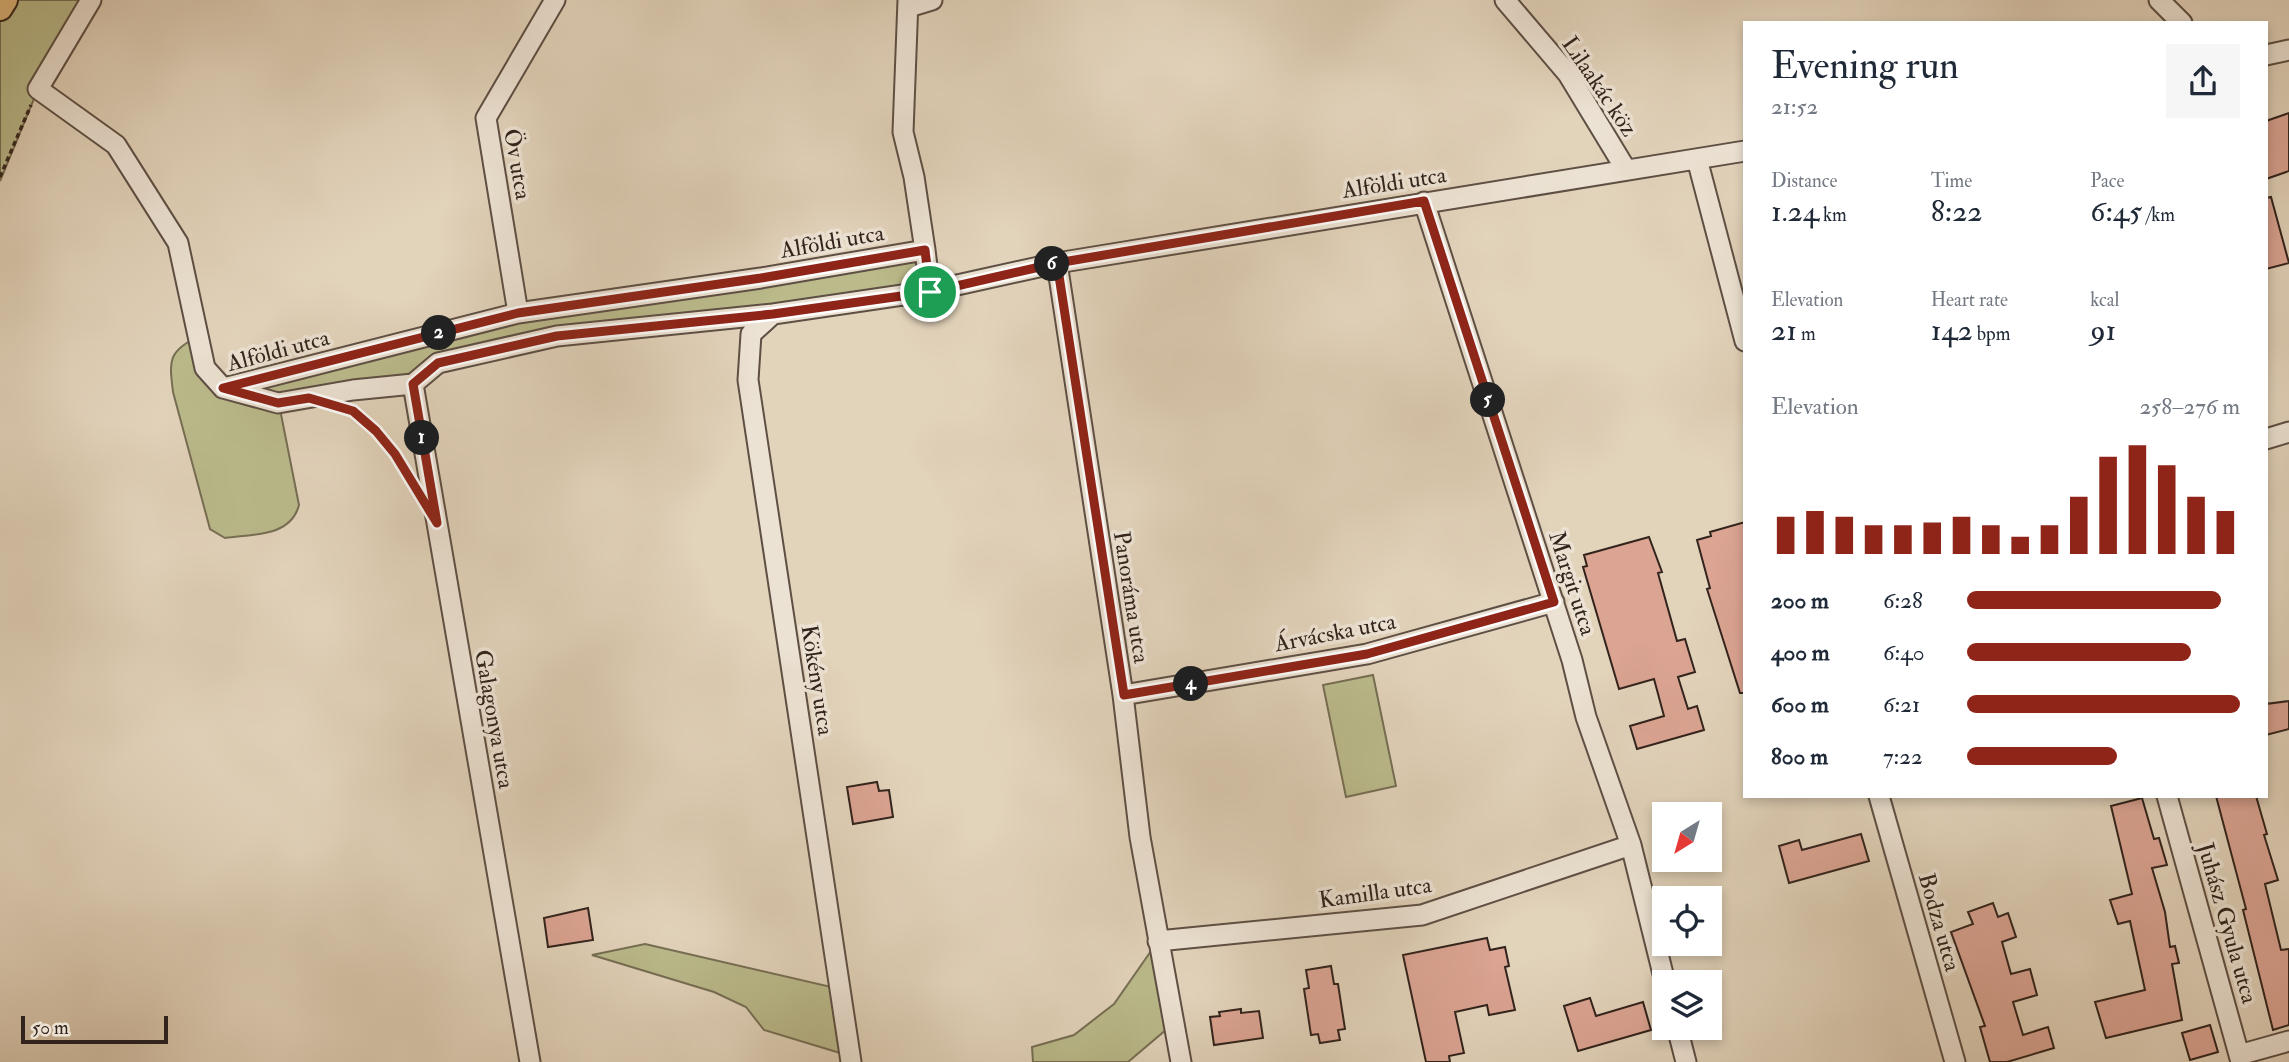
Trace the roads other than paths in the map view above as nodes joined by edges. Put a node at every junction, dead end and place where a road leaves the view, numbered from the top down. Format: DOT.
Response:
graph roads {
  1 [pos="5,0"];
  2 [pos="91,0"];
  3 [pos="555,0"];
  4 [pos="932,0"];
  5 [pos="1505,0"];
  6 [pos="2159,0"];
  7 [pos="909,4"];
  8 [pos="0,8"];
  9 [pos="2180,21"];
  10 [pos="2289,50"];
  11 [pos="2268,55"];
  12 [pos="1743,151"];
  13 [pos="1697,159"];
  14 [pos="1625,168"];
  15 [pos="1424,201"];
  16 [pos="925,250"];
  17 [pos="1057,263"];
  18 [pos="930,292"];
  19 [pos="518,313"];
  20 [pos="773,314"];
  21 [pos="1743,333"];
  22 [pos="413,384"];
  23 [pos="223,388"];
  24 [pos="2289,432"];
  25 [pos="2268,438"];
  26 [pos="1554,602"];
  27 [pos="1124,695"];
  28 [pos="1880,798"];
  29 [pos="2168,798"];
  30 [pos="1631,845"];
  31 [pos="1158,941"];
  32 [pos="1662,970"];
  33 [pos="1680,1040"];
  34 [pos="2289,1041"];
  35 [pos="2240,1059"];
  36 [pos="530,1062"];
  37 [pos="851,1062"];
  38 [pos="1181,1062"];
  39 [pos="1686,1062"];
  40 [pos="1955,1062"];
  1 -- 8 [label="main road"];
  2 -- 23 [label="street"];
  3 -- 19 [label="street, Öv utca"];
  4 -- 7 [label="street"];
  5 -- 14 [label="street, Lilaakác köz"];
  6 -- 9 [label="street"];
  7 -- 16 [label="street"];
  10 -- 11 [label="street"];
  12 -- 13 [label="street, Alföldi utca"];
  13 -- 14 [label="street, Alföldi utca"];
  13 -- 21 [label="street"];
  14 -- 15 [label="street, Alföldi utca"];
  15 -- 17 [label="street, Alföldi utca"];
  15 -- 26 [label="street, Margit utca"];
  16 -- 18 [label="street"];
  16 -- 19 [label="street, Alföldi utca"];
  17 -- 18 [label="street, Alföldi utca"];
  17 -- 27 [label="street, Panoráma utca"];
  18 -- 20 [label="street, Alföldi utca"];
  19 -- 23 [label="street, Alföldi utca"];
  20 -- 22 [label="street, Alföldi utca"];
  20 -- 37 [label="street, Kökény utca"];
  22 -- 23 [label="street, Alföldi utca"];
  22 -- 36 [label="street, Galagonya utca"];
  24 -- 25 [label="street"];
  26 -- 27 [label="street, Árvácska utca"];
  26 -- 30 [label="street, Margit utca"];
  27 -- 31 [label="street, Panoráma utca"];
  28 -- 40 [label="street, Bodza utca"];
  29 -- 35 [label="street, Juhász Gyula utca"];
  30 -- 31 [label="street, Kamilla utca"];
  30 -- 32 [label="street, Margit utca"];
  31 -- 38 [label="street, Panoráma utca"];
  33 -- 39 [label="street"];
  34 -- 35 [label="street"];
}
